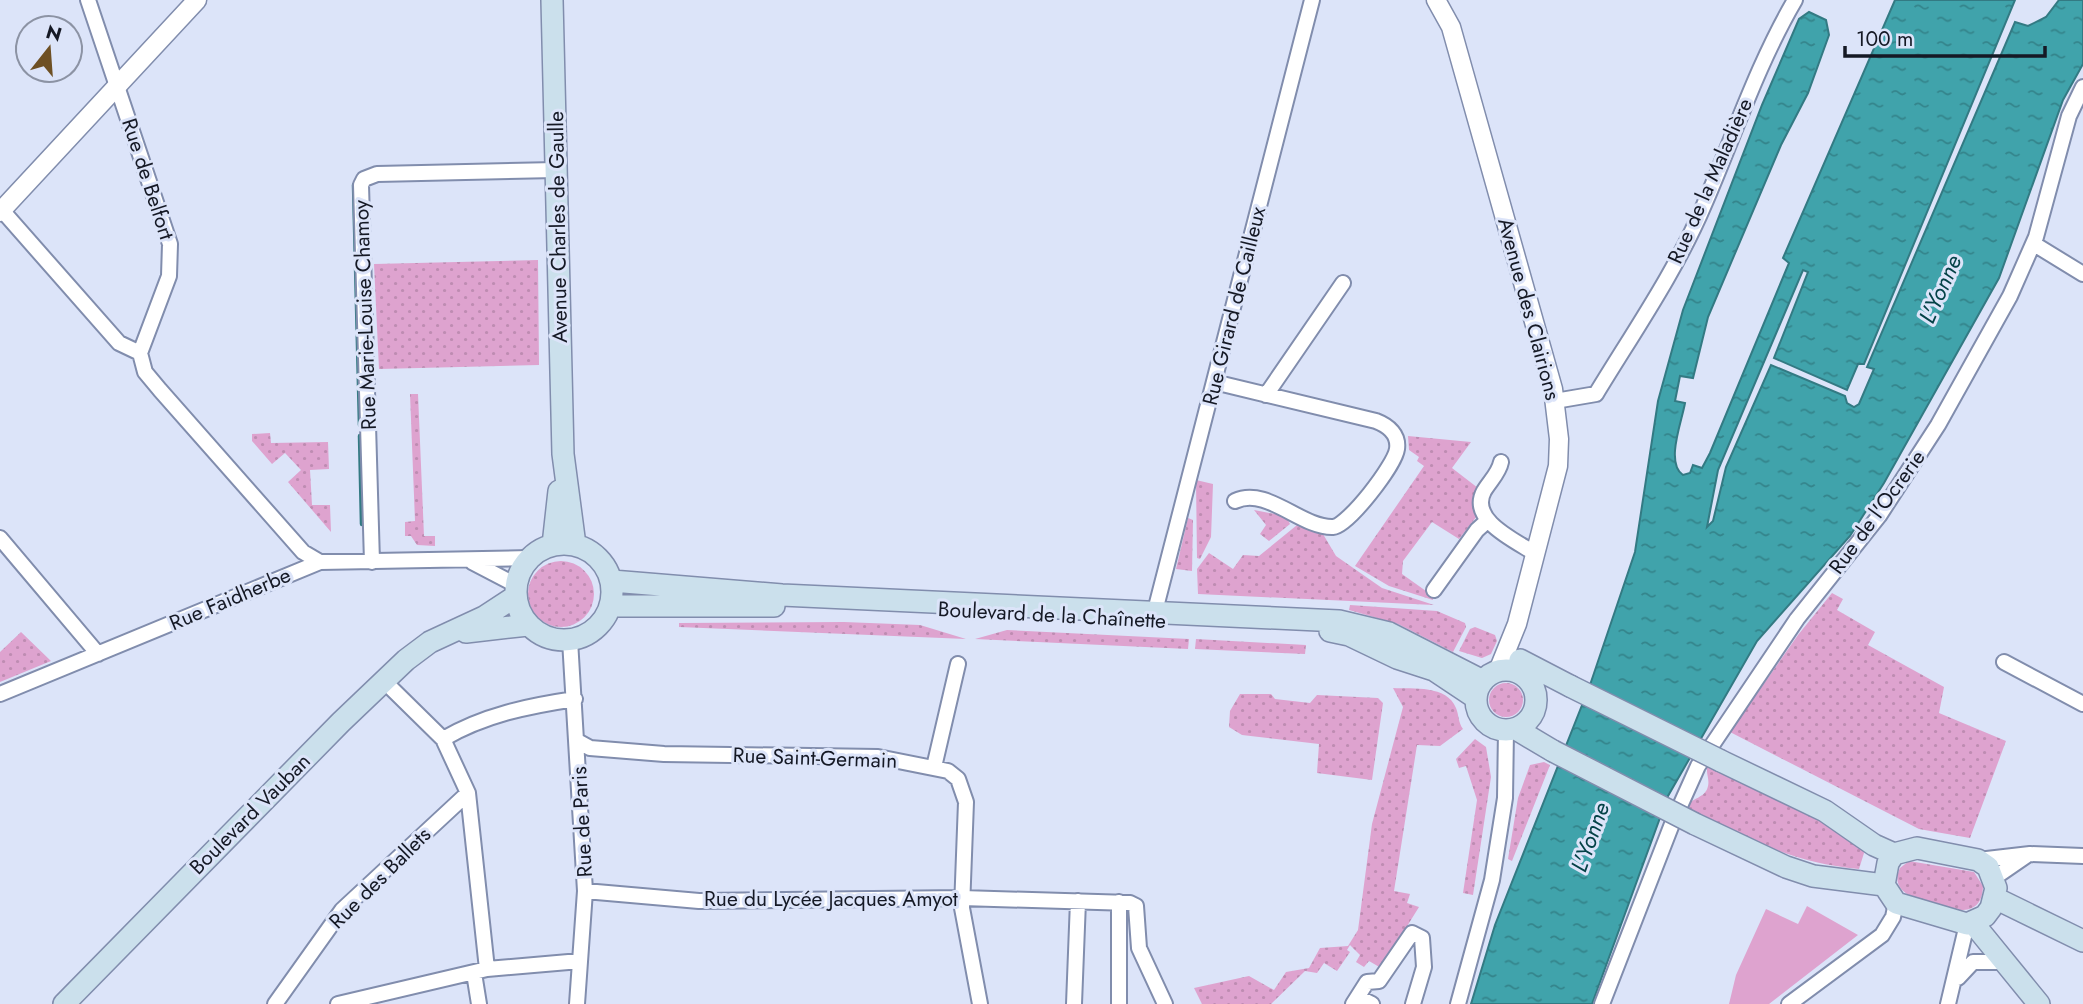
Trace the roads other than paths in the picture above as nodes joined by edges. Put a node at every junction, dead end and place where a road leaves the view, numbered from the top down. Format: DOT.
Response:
graph roads {
  1 [pos="88,0"];
  2 [pos="197,0"];
  3 [pos="552,0"];
  4 [pos="1312,0"];
  5 [pos="1436,0"];
  6 [pos="1795,0"];
  7 [pos="117,85"];
  8 [pos="2083,87"];
  9 [pos="556,170"];
  10 [pos="1,210"];
  11 [pos="2034,244"];
  12 [pos="2083,274"];
  13 [pos="1343,283"];
  14 [pos="140,353"];
  15 [pos="1214,382"];
  16 [pos="1266,395"];
  17 [pos="1555,401"];
  18 [pos="1501,462"];
  19 [pos="1235,501"];
  20 [pos="1487,521"];
  21 [pos="0,538"];
  22 [pos="564,545"];
  23 [pos="1536,554"];
  24 [pos="530,558"];
  25 [pos="320,562"];
  26 [pos="372,562"];
  27 [pos="471,562"];
  28 [pos="612,581"];
  29 [pos="516,590"];
  30 [pos="1434,590"];
  31 [pos="620,605"];
  32 [pos="1155,611"];
  33 [pos="1517,624"];
  34 [pos="528,625"];
  35 [pos="446,635"];
  36 [pos="570,640"];
  37 [pos="98,654"];
  38 [pos="2004,662"];
  39 [pos="958,664"];
  40 [pos="1524,673"];
  41 [pos="384,681"];
  42 [pos="1486,683"];
  43 [pos="1564,684"];
  44 [pos="0,694"];
  45 [pos="575,699"];
  46 [pos="2083,704"];
  47 [pos="1511,730"];
  48 [pos="443,739"];
  49 [pos="583,749"];
  50 [pos="934,767"];
  51 [pos="468,793"];
  52 [pos="1894,854"];
  53 [pos="2030,854"];
  54 [pos="2083,856"];
  55 [pos="1978,860"];
  56 [pos="1994,888"];
  57 [pos="585,891"];
  58 [pos="1890,894"];
  59 [pos="962,898"];
  60 [pos="1078,901"];
  61 [pos="1119,902"];
  62 [pos="1970,924"];
  63 [pos="2083,941"];
  64 [pos="580,961"];
  65 [pos="2004,962"];
  66 [pos="481,971"];
  67 [pos="1955,982"];
  68 [pos="1355,1001"];
  69 [pos="64,1004"];
  70 [pos="275,1004"];
  71 [pos="338,1004"];
  72 [pos="480,1004"];
  73 [pos="577,1004"];
  74 [pos="980,1004"];
  75 [pos="1074,1004"];
  76 [pos="1119,1004"];
  77 [pos="1165,1004"];
  78 [pos="1371,1004"];
  79 [pos="1413,1004"];
  80 [pos="1458,1004"];
  81 [pos="1602,1004"];
  82 [pos="1789,1004"];
  83 [pos="1948,1004"];
  84 [pos="2039,1004"];
  1 -- 7 [label="street, Rue de Belfort"];
  2 -- 7 [label="street"];
  3 -- 9 [label="main road, Avenue Charles de Gaulle"];
  4 -- 15 [label="street, Rue Girard de Cailleux"];
  5 -- 17 [label="street, Avenue des Clairions"];
  6 -- 17 [label="street, Rue de la Maladière"];
  7 -- 10 [label="street"];
  7 -- 14 [label="street, Rue de Belfort"];
  8 -- 11 [label="street, Rue de l'Ocrerie"];
  9 -- 22 [label="main road, Avenue Charles de Gaulle"];
  9 -- 26 [label="street, Rue Marie-Louise Chamoy"];
  10 -- 14 [label="street"];
  11 -- 12 [label="street"];
  11 -- 81 [label="street, Rue de l'Ocrerie"];
  13 -- 16 [label="street"];
  14 -- 25 [label="street"];
  15 -- 16 [label="street"];
  15 -- 32 [label="street, Rue Girard de Cailleux"];
  16 -- 19 [label="street"];
  17 -- 23 [label="street, Avenue des Clairions"];
  18 -- 20 [label="street"];
  20 -- 23 [label="street"];
  20 -- 30 [label="street"];
  21 -- 37 [label="street"];
  22 -- 24 [label="main road"];
  22 -- 28 [label="main road"];
  23 -- 33 [label="street, Avenue des Clairions"];
  24 -- 27 [label="street, Rue Faidherbe"];
  24 -- 29 [label="main road"];
  25 -- 26 [label="street, Rue Faidherbe"];
  25 -- 37 [label="street, Rue Faidherbe"];
  26 -- 27 [label="street, Rue Faidherbe"];
  27 -- 29 [label="street, Rue Faidherbe"];
  28 -- 31 [label="main road"];
  28 -- 32 [label="main road"];
  29 -- 34 [label="main road"];
  29 -- 35 [label="main road, Boulevard Vauban"];
  31 -- 36 [label="main road"];
  31 -- 42 [label="main road, Boulevard de la Chaînette"];
  32 -- 42 [label="main road"];
  33 -- 40 [label="street, Avenue des Clairions"];
  33 -- 42 [label="street, Avenue des Clairions"];
  34 -- 35 [label="main road, Boulevard Vauban"];
  34 -- 36 [label="main road"];
  35 -- 41 [label="main road, Boulevard Vauban"];
  36 -- 45 [label="street, Rue de Paris"];
  37 -- 44 [label="street, Rue Faidherbe"];
  38 -- 46 [label="street"];
  39 -- 50 [label="street"];
  40 -- 42 [label="main road"];
  40 -- 43 [label="main road"];
  40 -- 43 [label="main road"];
  40 -- 47 [label="main road"];
  41 -- 48 [label="street"];
  41 -- 69 [label="main road, Boulevard Vauban"];
  42 -- 47 [label="main road"];
  43 -- 52 [label="main road, bridge"];
  45 -- 48 [label="street"];
  45 -- 49 [label="street, Rue de Paris"];
  47 -- 58 [label="main road, bridge"];
  47 -- 80 [label="street"];
  48 -- 51 [label="street"];
  49 -- 50 [label="street, Rue Saint-Germain"];
  49 -- 57 [label="street, Rue de Paris"];
  50 -- 59 [label="street, Rue Saint-Germain"];
  51 -- 66 [label="street"];
  51 -- 70 [label="street, Rue des Ballets"];
  52 -- 55 [label="main road"];
  52 -- 58 [label="main road"];
  53 -- 54 [label="street"];
  53 -- 55 [label="street"];
  53 -- 56 [label="street"];
  55 -- 56 [label="main road"];
  56 -- 62 [label="main road"];
  56 -- 63 [label="main road"];
  57 -- 59 [label="street, Rue du Lycée Jacques Amyot"];
  57 -- 64 [label="street, Rue de Paris"];
  58 -- 62 [label="main road"];
  58 -- 82 [label="street"];
  59 -- 60 [label="street, Rue du Lycée Jacques Amyot"];
  59 -- 74 [label="street"];
  60 -- 61 [label="street, Rue du Lycée Jacques Amyot"];
  60 -- 75 [label="street"];
  61 -- 76 [label="street"];
  61 -- 77 [label="street"];
  62 -- 65 [label="main road"];
  62 -- 67 [label="street"];
  64 -- 66 [label="street"];
  64 -- 73 [label="street, Rue de Paris"];
  65 -- 67 [label="street"];
  65 -- 84 [label="main road"];
  66 -- 71 [label="street"];
  66 -- 72 [label="street"];
  67 -- 83 [label="street"];
  68 -- 78 [label="street"];
  68 -- 79 [label="street"];
}
